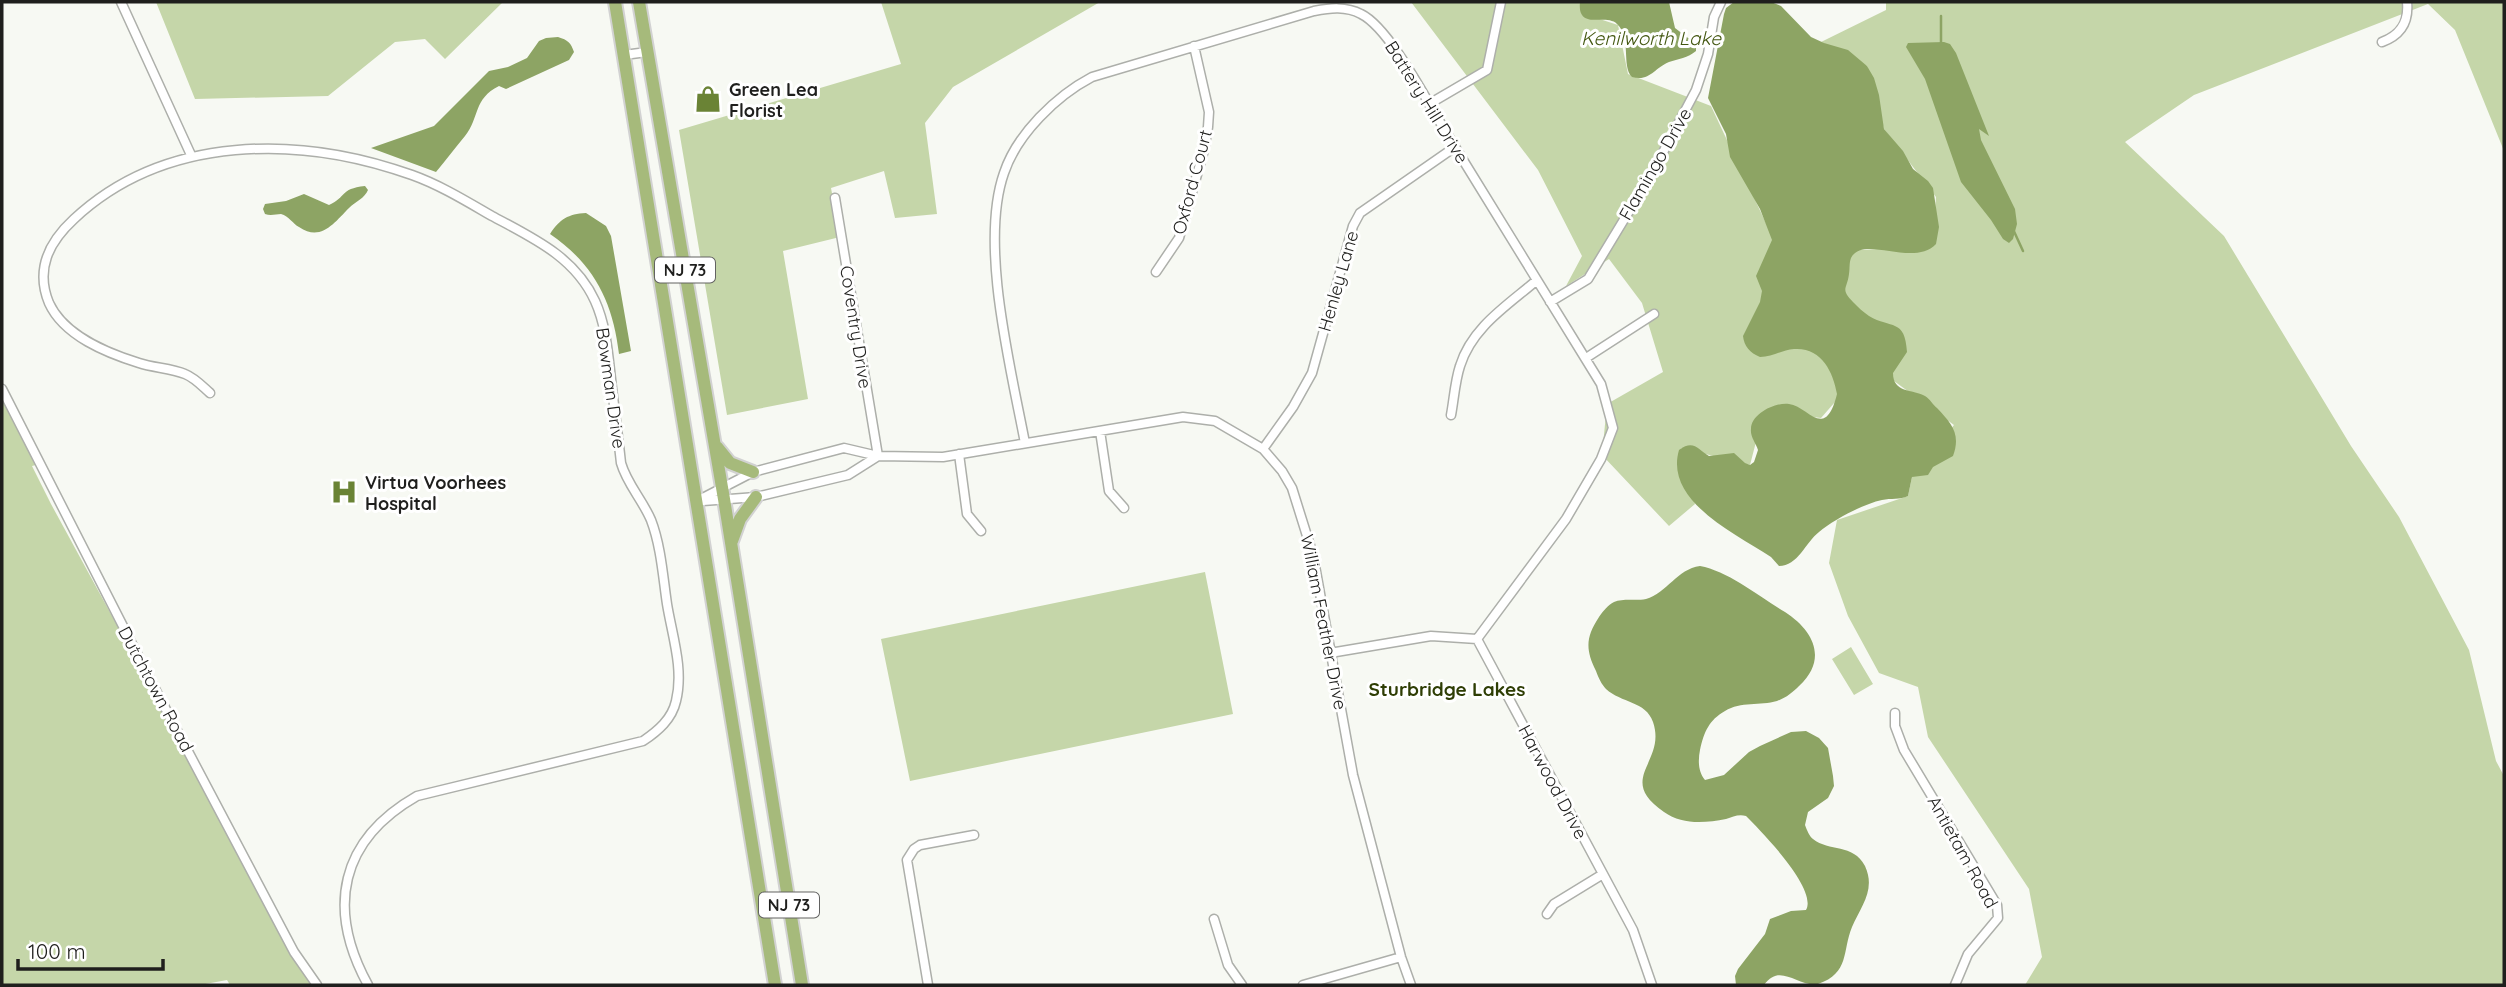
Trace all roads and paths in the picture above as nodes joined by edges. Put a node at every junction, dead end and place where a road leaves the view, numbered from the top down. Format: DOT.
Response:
graph roads {
  1 [pos="121,2"];
  2 [pos="615,2"];
  3 [pos="639,2"];
  4 [pos="1501,2"];
  5 [pos="1721,2"];
  6 [pos="2407,2"];
  7 [pos="2382,42"];
  8 [pos="1194,46"];
  9 [pos="647,52"];
  10 [pos="624,55"];
  11 [pos="1429,104"];
  12 [pos="1455,147"];
  13 [pos="191,155"];
  14 [pos="835,198"];
  15 [pos="1156,272"];
  16 [pos="1537,280"];
  17 [pos="1550,302"];
  18 [pos="1654,314"];
  19 [pos="1586,358"];
  20 [pos="2,389"];
  21 [pos="210,393"];
  22 [pos="1451,415"];
  23 [pos="1100,431"];
  24 [pos="1025,443"];
  25 [pos="715,444"];
  26 [pos="1263,449"];
  27 [pos="959,454"];
  28 [pos="878,456"];
  29 [pos="753,472"];
  30 [pos="723,494"];
  31 [pos="756,497"];
  32 [pos="697,501"];
  33 [pos="1124,508"];
  34 [pos="981,531"];
  35 [pos="732,545"];
  36 [pos="1477,639"];
  37 [pos="1330,653"];
  38 [pos="1895,713"];
  39 [pos="974,835"];
  40 [pos="1603,874"];
  41 [pos="1547,914"];
  42 [pos="1214,919"];
  43 [pos="1401,957"];
  44 [pos="317,985"];
  45 [pos="368,985"];
  46 [pos="775,985"];
  47 [pos="802,985"];
  48 [pos="928,985"];
  49 [pos="1242,985"];
  50 [pos="1303,985"];
  51 [pos="1411,985"];
  52 [pos="1653,985"];
  53 [pos="1955,985"];
  1 -- 13 [label="street"];
  2 -- 10 [label="highway, NJ 73"];
  3 -- 9 [label="highway, NJ 73"];
  4 -- 11 [label="street"];
  5 -- 17 [label="street, Flamingo Drive"];
  6 -- 7 [label="street"];
  8 -- 11 [label="street, Battery Hill Drive"];
  8 -- 15 [label="street, Oxford Court"];
  8 -- 24 [label="street, Battery Hill Drive"];
  9 -- 10 [label="street"];
  9 -- 25 [label="highway, NJ 73"];
  10 -- 32 [label="highway, NJ 73"];
  11 -- 12 [label="street, Battery Hill Drive"];
  12 -- 16 [label="street, Battery Hill Drive"];
  12 -- 26 [label="street, Henley Lane"];
  13 -- 21 [label="street, Bowman Drive"];
  13 -- 45 [label="street, Bowman Drive"];
  14 -- 28 [label="street, Coventry Drive"];
  16 -- 17 [label="street, Battery Hill Drive"];
  16 -- 22 [label="street"];
  17 -- 19 [label="street, Battery Hill Drive"];
  18 -- 19 [label="street"];
  19 -- 36 [label="street, Battery Hill Drive"];
  20 -- 44 [label="street, Dutchtown Road"];
  23 -- 24 [label="street, William Feather Drive"];
  23 -- 26 [label="street, William Feather Drive"];
  23 -- 33 [label="street"];
  24 -- 27 [label="street, William Feather Drive"];
  25 -- 29 [label="highway"];
  25 -- 30 [label="highway, NJ 73"];
  26 -- 37 [label="street, William Feather Drive"];
  27 -- 28 [label="street, William Feather Drive"];
  27 -- 34 [label="street"];
  28 -- 29 [label="street, William Feather Drive"];
  28 -- 31 [label="street, William Feather Drive"];
  29 -- 30 [label="street, William Feather Drive"];
  30 -- 31 [label="street, William Feather Drive"];
  30 -- 32 [label="street, William Feather Drive"];
  30 -- 35 [label="highway, NJ 73"];
  31 -- 35 [label="highway"];
  32 -- 46 [label="highway, NJ 73"];
  35 -- 47 [label="highway, NJ 73"];
  36 -- 37 [label="street"];
  36 -- 40 [label="street, Harwood Drive"];
  37 -- 43 [label="street, William Feather Drive"];
  38 -- 53 [label="street, Antietam Road"];
  39 -- 48 [label="street"];
  40 -- 41 [label="street"];
  40 -- 52 [label="street, Harwood Drive"];
  42 -- 49 [label="street"];
  43 -- 50 [label="street"];
  43 -- 51 [label="street, William Feather Drive"];
}
